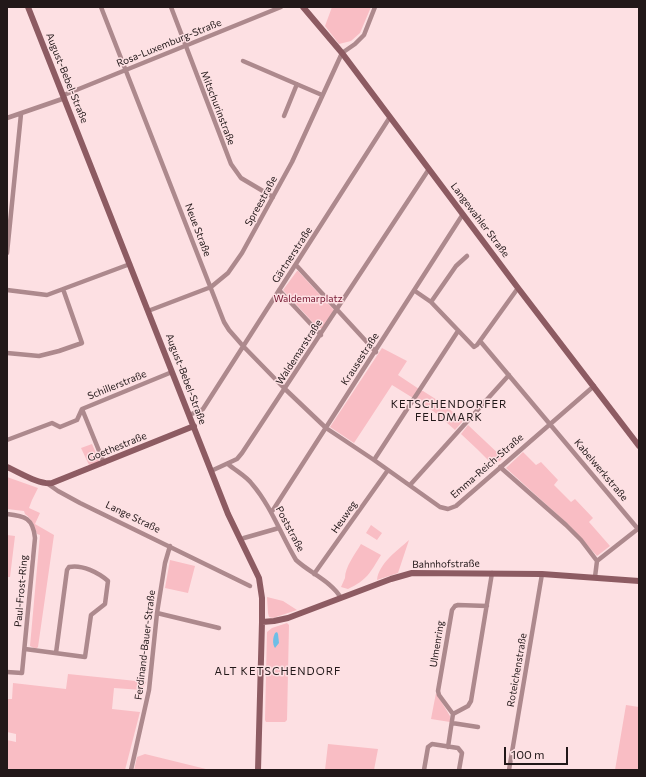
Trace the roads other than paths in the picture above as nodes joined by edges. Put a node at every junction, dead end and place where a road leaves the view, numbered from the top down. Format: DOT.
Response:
graph roads {
  1 [pos="28,7"];
  2 [pos="101,7"];
  3 [pos="170,7"];
  4 [pos="281,7"];
  5 [pos="303,7"];
  6 [pos="375,7"];
  7 [pos="185,46"];
  8 [pos="342,54"];
  9 [pos="243,61"];
  10 [pos="126,70"];
  11 [pos="297,84"];
  12 [pos="322,95"];
  13 [pos="64,97"];
  14 [pos="21,114"];
  15 [pos="284,116"];
  16 [pos="7,118"];
  17 [pos="390,118"];
  18 [pos="429,169"];
  19 [pos="273,197"];
  20 [pos="463,214"];
  21 [pos="7,253"];
  22 [pos="467,256"];
  23 [pos="130,264"];
  24 [pos="296,265"];
  25 [pos="211,287"];
  26 [pos="518,288"];
  27 [pos="63,289"];
  28 [pos="7,290"];
  29 [pos="279,290"];
  30 [pos="415,292"];
  31 [pos="431,302"];
  32 [pos="337,310"];
  33 [pos="148,311"];
  34 [pos="458,331"];
  35 [pos="321,335"];
  36 [pos="480,341"];
  37 [pos="244,346"];
  38 [pos="376,352"];
  39 [pos="7,353"];
  40 [pos="172,372"];
  41 [pos="509,375"];
  42 [pos="594,386"];
  43 [pos="285,389"];
  44 [pos="82,409"];
  45 [pos="189,415"];
  46 [pos="550,424"];
  47 [pos="194,426"];
  48 [pos="326,428"];
  49 [pos="7,440"];
  50 [pos="639,446"];
  51 [pos="374,460"];
  52 [pos="104,463"];
  53 [pos="228,464"];
  54 [pos="7,467"];
  55 [pos="500,467"];
  56 [pos="388,470"];
  57 [pos="211,471"];
  58 [pos="48,484"];
  59 [pos="410,485"];
  60 [pos="271,512"];
  61 [pos="7,514"];
  62 [pos="279,528"];
  63 [pos="639,528"];
  64 [pos="240,540"];
  65 [pos="170,546"];
  66 [pos="597,561"];
  67 [pos="492,573"];
  68 [pos="314,574"];
  69 [pos="542,574"];
  70 [pos="595,577"];
  71 [pos="639,581"];
  72 [pos="250,586"];
  73 [pos="341,598"];
  74 [pos="487,606"];
  75 [pos="157,613"];
  76 [pos="262,622"];
  77 [pos="220,628"];
  78 [pos="25,649"];
  79 [pos="56,653"];
  80 [pos="7,672"];
  81 [pos="453,714"];
  82 [pos="452,723"];
  83 [pos="478,727"];
  84 [pos="448,747"];
  85 [pos="131,770"];
  86 [pos="258,770"];
  87 [pos="424,770"];
  88 [pos="459,770"];
  89 [pos="509,770"];
  1 -- 13 [label="street, August-Bebel-Straße"];
  2 -- 10 [label="street, Neue Straße"];
  3 -- 7 [label="street, Mitschurinstraße"];
  4 -- 7 [label="street, Rosa-Luxemburg-Straße"];
  5 -- 8 [label="street, Langewahler Straße"];
  6 -- 8 [label="street"];
  7 -- 10 [label="street, Rosa-Luxemburg-Straße"];
  7 -- 19 [label="street, Mitschurinstraße"];
  8 -- 12 [label="street, Spreestraße"];
  8 -- 17 [label="street, Langewahler Straße"];
  9 -- 11 [label="street"];
  10 -- 13 [label="street, Rosa-Luxemburg-Straße"];
  10 -- 25 [label="street, Neue Straße"];
  11 -- 12 [label="street"];
  11 -- 15 [label="street"];
  12 -- 19 [label="street, Spreestraße"];
  13 -- 14 [label="street, Rosa-Luxemburg-Straße"];
  13 -- 23 [label="street, August-Bebel-Straße"];
  14 -- 16 [label="street, Rosa-Luxemburg-Straße"];
  14 -- 21 [label="street"];
  17 -- 18 [label="street, Langewahler Straße"];
  17 -- 24 [label="street, Gärtnerstraße"];
  18 -- 20 [label="street, Langewahler Straße"];
  18 -- 32 [label="street, Waldemarstraße"];
  19 -- 25 [label="street, Spreestraße"];
  20 -- 26 [label="street, Langewahler Straße"];
  20 -- 30 [label="street, Krausestraße"];
  22 -- 31 [label="street"];
  23 -- 27 [label="street"];
  23 -- 33 [label="street, August-Bebel-Straße"];
  24 -- 29 [label="street, Gärtnerstraße"];
  24 -- 32 [label="street"];
  25 -- 33 [label="street, Spreestraße"];
  25 -- 37 [label="street, Neue Straße"];
  26 -- 36 [label="street"];
  26 -- 42 [label="street, Langewahler Straße"];
  27 -- 28 [label="street"];
  27 -- 39 [label="street"];
  29 -- 35 [label="street"];
  29 -- 37 [label="street, Gärtnerstraße"];
  30 -- 31 [label="street"];
  30 -- 38 [label="street, Krausestraße"];
  31 -- 34 [label="street"];
  32 -- 35 [label="street, Waldemarstraße"];
  32 -- 38 [label="street"];
  33 -- 40 [label="street, August-Bebel-Straße"];
  34 -- 36 [label="street"];
  34 -- 51 [label="street"];
  35 -- 43 [label="street, Waldemarstraße"];
  36 -- 41 [label="street, Kabelwerkstraße"];
  37 -- 43 [label="street, Neue Straße"];
  37 -- 45 [label="street, Gärtnerstraße"];
  38 -- 48 [label="street, Krausestraße"];
  40 -- 44 [label="street, Schillerstraße"];
  40 -- 45 [label="street, August-Bebel-Straße"];
  41 -- 46 [label="street, Kabelwerkstraße"];
  41 -- 59 [label="street"];
  42 -- 46 [label="street, Emma-Reich-Straße"];
  42 -- 50 [label="street, Langewahler Straße"];
  43 -- 48 [label="street, Neue Straße"];
  43 -- 53 [label="street, Waldemarstraße"];
  44 -- 49 [label="street, Schillerstraße"];
  44 -- 52 [label="street"];
  45 -- 47 [label="street, August-Bebel-Straße"];
  46 -- 55 [label="street, Emma-Reich-Straße"];
  46 -- 63 [label="street, Kabelwerkstraße"];
  47 -- 52 [label="street, Goethestraße"];
  47 -- 57 [label="street, August-Bebel-Straße"];
  48 -- 51 [label="street, Emma-Reich-Straße"];
  48 -- 60 [label="street, Krausestraße"];
  51 -- 56 [label="street, Emma-Reich-Straße"];
  52 -- 58 [label="street, Goethestraße"];
  53 -- 57 [label="street, Waldemarstraße"];
  53 -- 60 [label="street, Poststraße"];
  54 -- 58 [label="street, Lange Straße"];
  55 -- 59 [label="street, Emma-Reich-Straße"];
  55 -- 66 [label="street"];
  56 -- 59 [label="street, Emma-Reich-Straße"];
  56 -- 68 [label="street, Heuweg"];
  57 -- 64 [label="street, August-Bebel-Straße"];
  58 -- 65 [label="street, Lange Straße"];
  60 -- 62 [label="street, Poststraße"];
  61 -- 78 [label="street, Paul-Frost-Ring"];
  62 -- 64 [label="street"];
  62 -- 68 [label="street, Poststraße"];
  63 -- 66 [label="street"];
  64 -- 76 [label="street, August-Bebel-Straße"];
  65 -- 72 [label="street, Lange Straße"];
  65 -- 75 [label="street, Ferdinand-Bauer-Straße"];
  66 -- 70 [label="street"];
  67 -- 69 [label="street, Bahnhofstraße"];
  67 -- 73 [label="street, Bahnhofstraße"];
  67 -- 74 [label="street"];
  68 -- 73 [label="street, Poststraße"];
  69 -- 70 [label="street, Bahnhofstraße"];
  69 -- 89 [label="street, Roteichenstraße"];
  70 -- 71 [label="street, Bahnhofstraße"];
  73 -- 76 [label="street, Bahnhofstraße"];
  74 -- 81 [label="street"];
  74 -- 81 [label="street, Ulmenring"];
  75 -- 77 [label="street"];
  75 -- 85 [label="street, Ferdinand-Bauer-Straße"];
  76 -- 86 [label="street, August-Bebel-Straße"];
  78 -- 79 [label="street"];
  78 -- 80 [label="street, Paul-Frost-Ring"];
  79 -- 79 [label="street"];
  81 -- 82 [label="street"];
  82 -- 83 [label="street"];
  82 -- 84 [label="street"];
  84 -- 87 [label="street"];
  84 -- 88 [label="street"];
}
